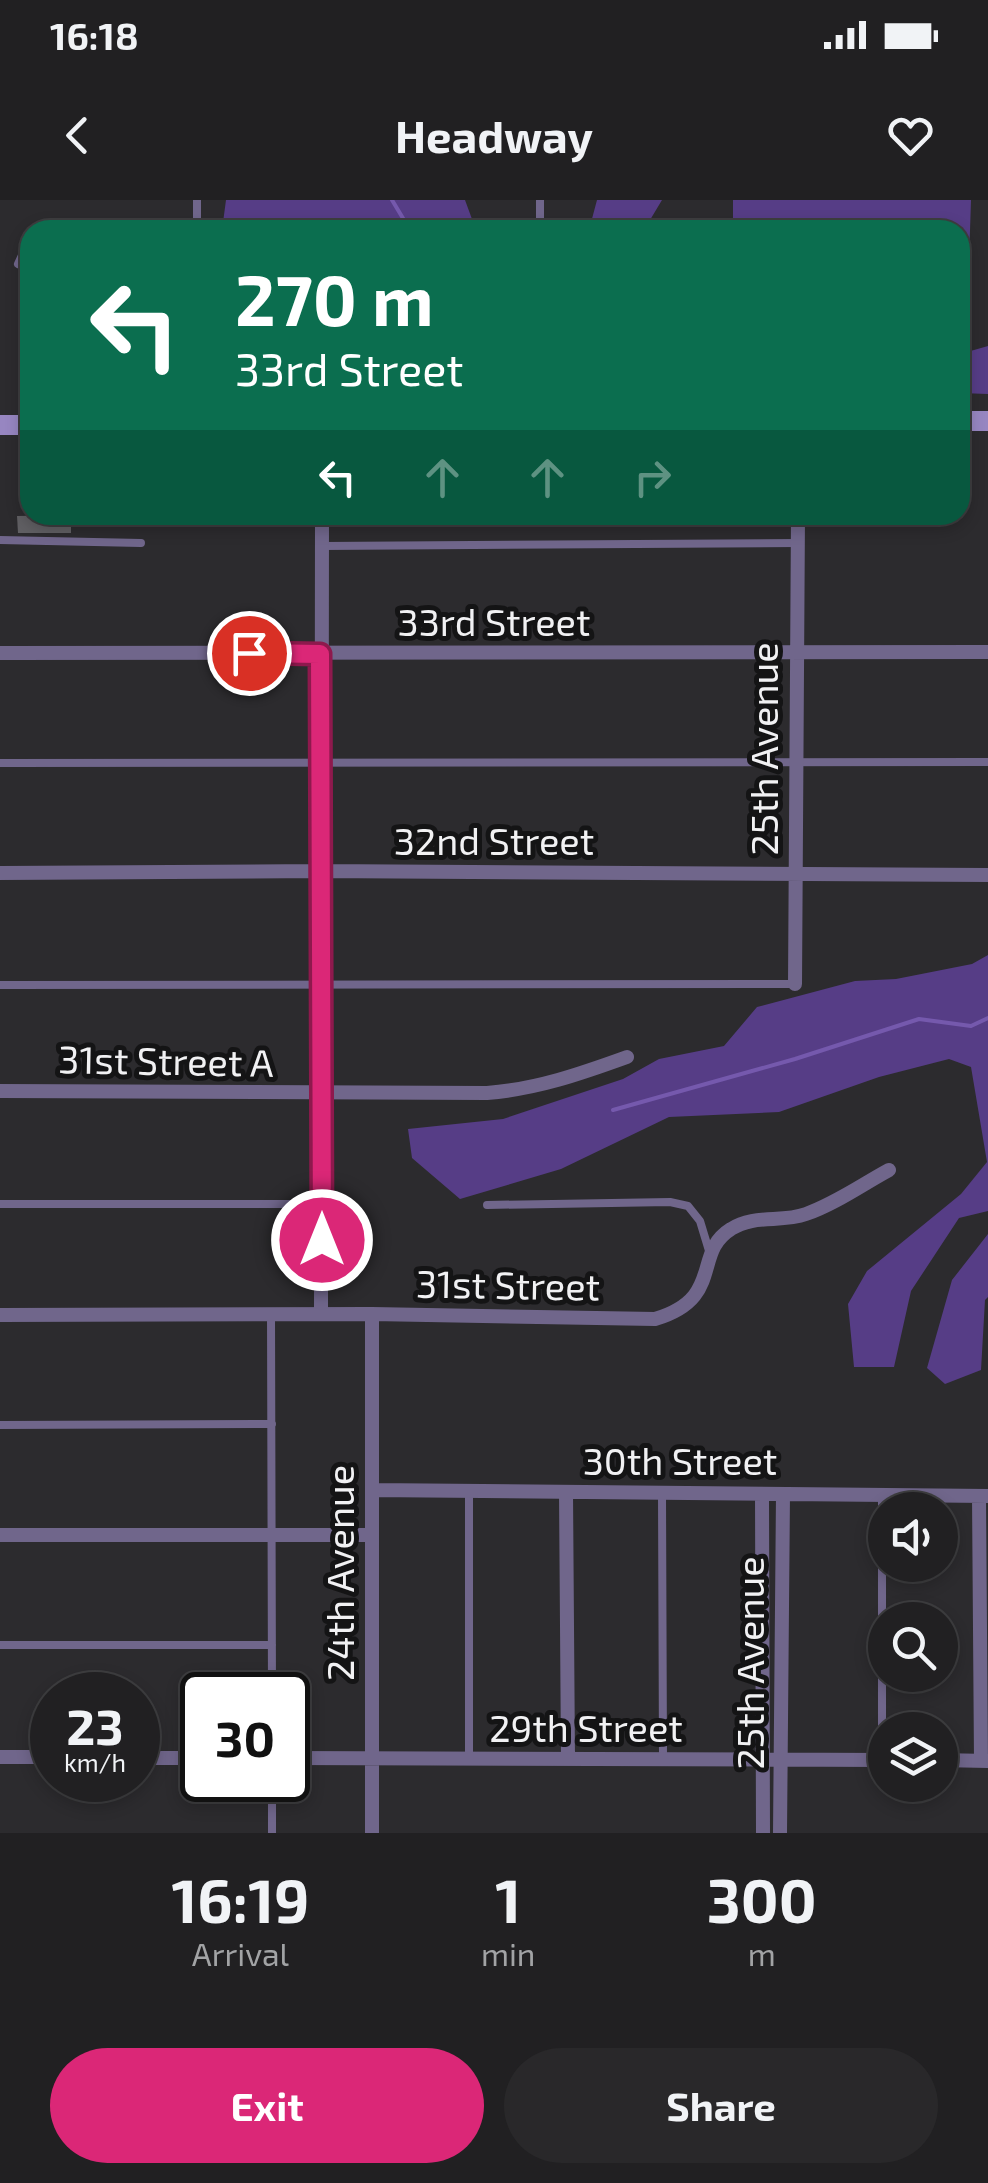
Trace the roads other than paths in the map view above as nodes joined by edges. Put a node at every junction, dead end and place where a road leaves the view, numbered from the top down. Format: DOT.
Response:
graph roads {
  1 [pos="20,259"];
  2 [pos="18,264"];
  3 [pos="322,525"];
  4 [pos="798,525"];
  5 [pos="0,540"];
  6 [pos="142,542"];
  7 [pos="798,542"];
  8 [pos="322,546"];
  9 [pos="0,652"];
  10 [pos="988,652"];
  11 [pos="320,654"];
  12 [pos="796,654"];
  13 [pos="320,762"];
  14 [pos="988,762"];
  15 [pos="0,764"];
  16 [pos="796,764"];
  17 [pos="319,871"];
  18 [pos="0,873"];
  19 [pos="795,874"];
  20 [pos="988,875"];
  21 [pos="320,984"];
  22 [pos="795,984"];
  23 [pos="0,985"];
  24 [pos="626,1057"];
  25 [pos="0,1091"];
  26 [pos="320,1094"];
  27 [pos="890,1170"];
  28 [pos="0,1204"];
  29 [pos="322,1204"];
  30 [pos="487,1205"];
  31 [pos="711,1258"];
  32 [pos="271,1314"];
  33 [pos="321,1314"];
  34 [pos="372,1314"];
  35 [pos="0,1315"];
  36 [pos="0,1424"];
  37 [pos="272,1424"];
  38 [pos="372,1490"];
  39 [pos="469,1491"];
  40 [pos="566,1492"];
  41 [pos="662,1492"];
  42 [pos="762,1494"];
  43 [pos="782,1494"];
  44 [pos="868,1494"];
  45 [pos="958,1495"];
  46 [pos="984,1496"];
  47 [pos="0,1535"];
  48 [pos="273,1535"];
  49 [pos="371,1535"];
  50 [pos="883,1582"];
  51 [pos="0,1645"];
  52 [pos="272,1645"];
  53 [pos="272,1672"];
  54 [pos="884,1712"];
  55 [pos="0,1757"];
  56 [pos="30,1757"];
  57 [pos="310,1758"];
  58 [pos="371,1759"];
  59 [pos="469,1759"];
  60 [pos="568,1759"];
  61 [pos="663,1760"];
  62 [pos="762,1760"];
  63 [pos="781,1760"];
  64 [pos="868,1760"];
  65 [pos="958,1760"];
  66 [pos="984,1760"];
  67 [pos="272,1802"];
  68 [pos="272,1833"];
  69 [pos="372,1833"];
  70 [pos="762,1833"];
  71 [pos="780,1833"];
  1 -- 2 [label="lane"];
  3 -- 8 [label="street"];
  4 -- 7 [label="street, 25th Avenue"];
  5 -- 6 [label="lane"];
  7 -- 8 [label="lane"];
  7 -- 12 [label="street, 25th Avenue"];
  8 -- 11 [label="street"];
  9 -- 11 [label="street, 33rd Street"];
  10 -- 12 [label="street, 33rd Street"];
  11 -- 12 [label="street, 33rd Street"];
  11 -- 13 [label="street"];
  12 -- 16 [label="street, 25th Avenue"];
  13 -- 15 [label="lane"];
  13 -- 16 [label="lane"];
  13 -- 17 [label="street"];
  14 -- 16 [label="lane"];
  16 -- 19 [label="street, 25th Avenue"];
  17 -- 18 [label="street, 32nd Street"];
  17 -- 19 [label="street, 32nd Street"];
  17 -- 21 [label="street"];
  19 -- 20 [label="street, 32nd Street"];
  19 -- 22 [label="street, 25th Avenue"];
  21 -- 22 [label="lane"];
  21 -- 23 [label="lane"];
  21 -- 26 [label="street"];
  24 -- 26 [label="street, 31st Street A"];
  25 -- 26 [label="street, 31st Street A"];
  26 -- 29 [label="street"];
  27 -- 31 [label="street"];
  28 -- 29 [label="lane"];
  29 -- 33 [label="street"];
  30 -- 31 [label="lane"];
  31 -- 34 [label="street, 31st Street"];
  32 -- 33 [label="street, 31st Street"];
  32 -- 35 [label="street, 31st Street"];
  32 -- 37 [label="lane"];
  33 -- 34 [label="street, 31st Street"];
  34 -- 38 [label="street, 24th Avenue"];
  36 -- 37 [label="lane"];
  37 -- 48 [label="lane"];
  38 -- 39 [label="street, 30th Street"];
  38 -- 49 [label="street, 24th Avenue"];
  39 -- 40 [label="street, 30th Street"];
  39 -- 59 [label="lane"];
  40 -- 41 [label="street, 30th Street"];
  40 -- 60 [label="street"];
  41 -- 42 [label="street, 30th Street"];
  41 -- 61 [label="lane"];
  42 -- 43 [label="street, 30th Street"];
  42 -- 62 [label="street, 25th Avenue"];
  43 -- 44 [label="street, 30th Street"];
  43 -- 63 [label="street, 25th Avenue"];
  45 -- 46 [label="street, 30th Street"];
  46 -- 66 [label="street"];
  47 -- 48 [label="street"];
  48 -- 49 [label="street"];
  48 -- 52 [label="lane"];
  49 -- 58 [label="street, 24th Avenue"];
  50 -- 54 [label="lane"];
  51 -- 52 [label="lane"];
  52 -- 53 [label="lane"];
  55 -- 56 [label="street"];
  57 -- 58 [label="street, 29th Street"];
  58 -- 59 [label="street, 29th Street"];
  58 -- 69 [label="street, 24th Avenue"];
  59 -- 60 [label="street, 29th Street"];
  60 -- 61 [label="street, 29th Street"];
  61 -- 62 [label="street, 29th Street"];
  62 -- 63 [label="street, 29th Street"];
  62 -- 70 [label="street, 25th Avenue"];
  63 -- 64 [label="street, 29th Street"];
  63 -- 71 [label="street, 25th Avenue"];
  65 -- 66 [label="street"];
  67 -- 68 [label="lane"];
}
